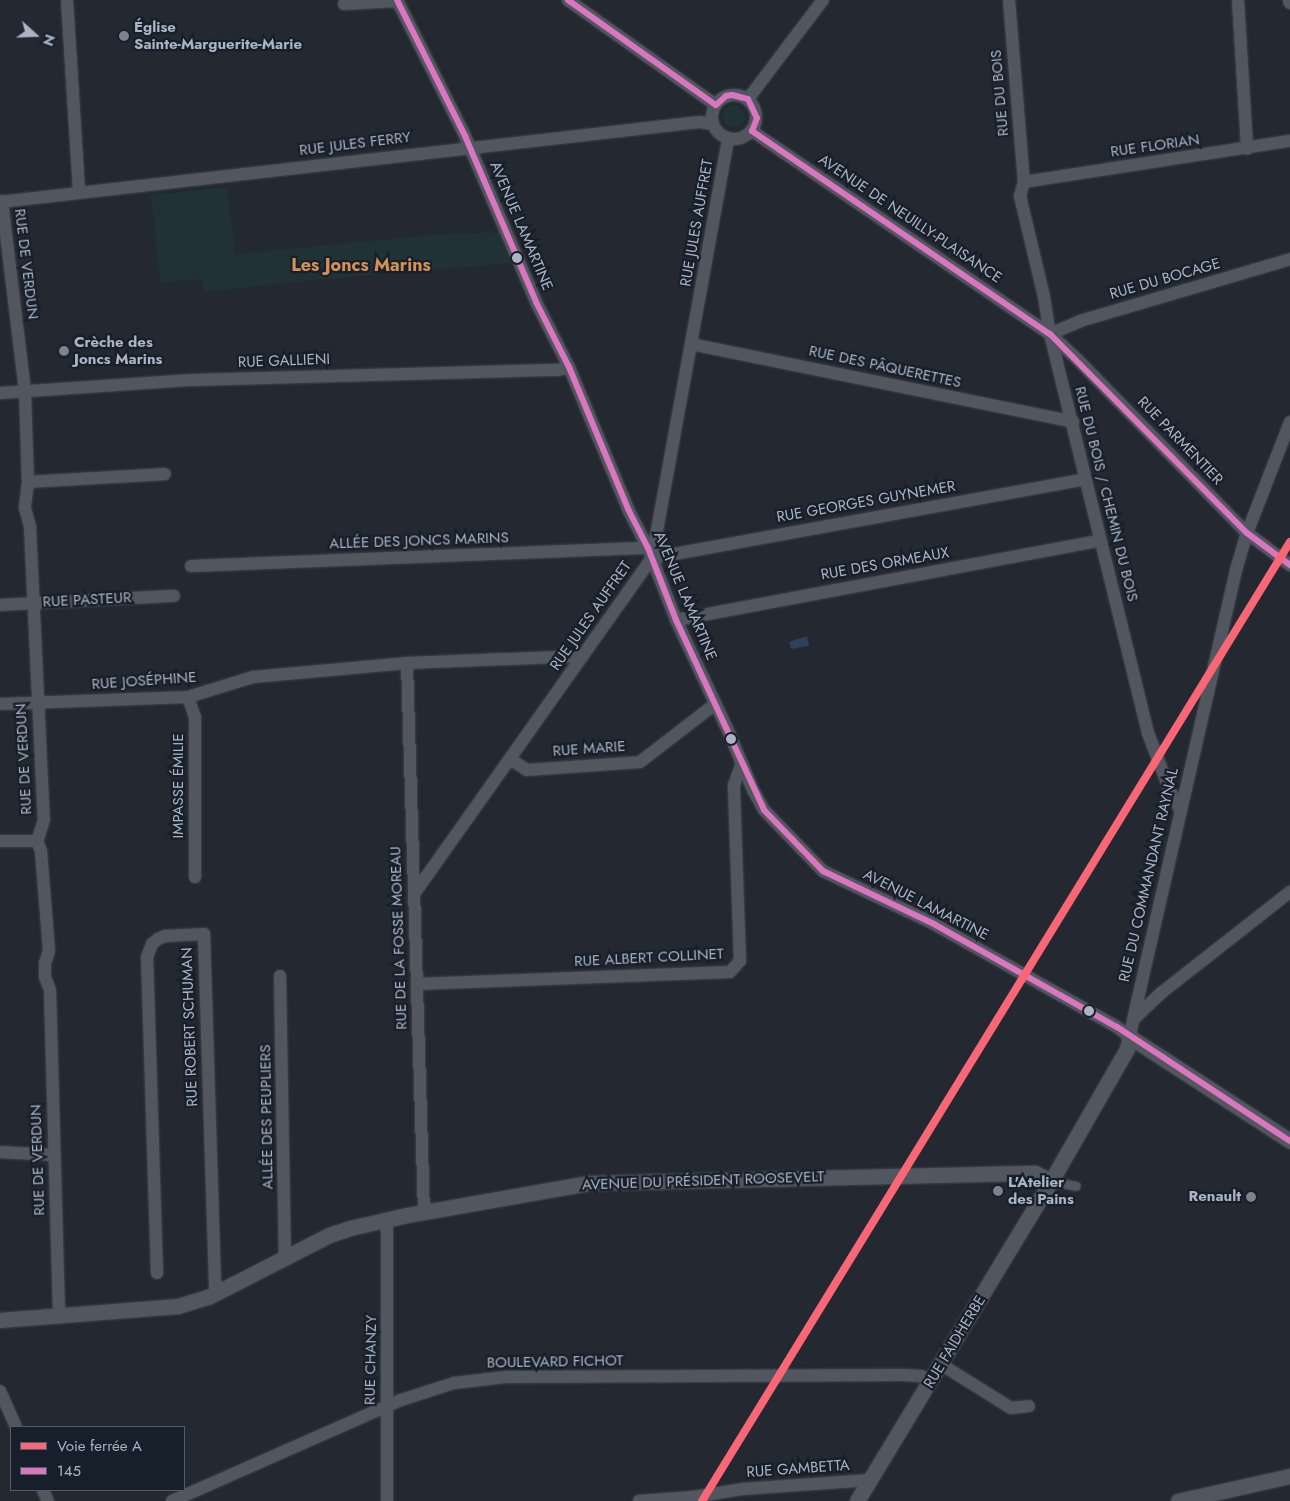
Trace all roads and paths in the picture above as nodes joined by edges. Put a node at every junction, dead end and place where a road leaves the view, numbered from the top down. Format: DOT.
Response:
graph roads {
  1 [pos="67,0"];
  2 [pos="397,0"];
  3 [pos="568,0"];
  4 [pos="823,0"];
  5 [pos="1009,0"];
  6 [pos="1238,0"];
  7 [pos="344,4"];
  8 [pos="748,99"];
  9 [pos="716,105"];
  10 [pos="713,124"];
  11 [pos="752,131"];
  12 [pos="728,138"];
  13 [pos="1290,141"];
  14 [pos="470,148"];
  15 [pos="1247,149"];
  16 [pos="1024,182"];
  17 [pos="79,193"];
  18 [pos="1,202"];
  19 [pos="1290,258"];
  20 [pos="1050,334"];
  21 [pos="692,344"];
  22 [pos="568,367"];
  23 [pos="25,392"];
  24 [pos="0,393"];
  25 [pos="1072,422"];
  26 [pos="1290,422"];
  27 [pos="165,474"];
  28 [pos="1086,479"];
  29 [pos="28,482"];
  30 [pos="1247,533"];
  31 [pos="1100,541"];
  32 [pos="650,553"];
  33 [pos="1290,565"];
  34 [pos="191,566"];
  35 [pos="174,596"];
  36 [pos="34,603"];
  37 [pos="0,605"];
  38 [pos="676,620"];
  39 [pos="582,656"];
  40 [pos="406,663"];
  41 [pos="188,698"];
  42 [pos="0,704"];
  43 [pos="37,704"];
  44 [pos="714,704"];
  45 [pos="510,758"];
  46 [pos="742,763"];
  47 [pos="1180,809"];
  48 [pos="0,841"];
  49 [pos="37,841"];
  50 [pos="195,877"];
  51 [pos="1290,892"];
  52 [pos="414,894"];
  53 [pos="280,976"];
  54 [pos="417,984"];
  55 [pos="1133,1020"];
  56 [pos="1130,1037"];
  57 [pos="1290,1141"];
  58 [pos="0,1152"];
  59 [pos="54,1155"];
  60 [pos="1051,1182"];
  61 [pos="1076,1186"];
  62 [pos="424,1212"];
  63 [pos="387,1219"];
  64 [pos="285,1258"];
  65 [pos="157,1273"];
  66 [pos="215,1294"];
  67 [pos="59,1314"];
  68 [pos="0,1320"];
  69 [pos="942,1364"];
  70 [pos="931,1382"];
  71 [pos="0,1391"];
  72 [pos="388,1406"];
  73 [pos="1029,1406"];
  74 [pos="16,1426"];
  75 [pos="1290,1476"];
  76 [pos="870,1480"];
  77 [pos="172,1501"];
  78 [pos="387,1501"];
  79 [pos="639,1501"];
  80 [pos="857,1501"];
  81 [pos="1178,1501"];
  1 -- 17 [label="street"];
  2 -- 7 [label="street"];
  2 -- 14 [label="street, AVENUE LAMARTINE"];
  3 -- 9 [label="street"];
  4 -- 8 [label="street"];
  5 -- 16 [label="street, RUE DU BOIS"];
  6 -- 15 [label="street"];
  8 -- 9 [label="street"];
  8 -- 11 [label="street"];
  9 -- 10 [label="street"];
  10 -- 12 [label="street"];
  10 -- 14 [label="street, RUE JULES FERRY"];
  11 -- 12 [label="street"];
  11 -- 20 [label="street, AVENUE DE NEUILLY-PLAISANCE"];
  12 -- 21 [label="street, RUE JULES AUFFRET"];
  13 -- 15 [label="street, RUE FLORIAN"];
  14 -- 17 [label="street, RUE JULES FERRY"];
  14 -- 22 [label="street, AVENUE LAMARTINE"];
  15 -- 16 [label="street, RUE FLORIAN"];
  16 -- 20 [label="street, RUE DU BOIS / CHEMIN DU BOIS"];
  17 -- 18 [label="street, RUE JULES FERRY"];
  18 -- 23 [label="street, RUE DE VERDUN"];
  19 -- 20 [label="street, RUE DU BOCAGE"];
  20 -- 25 [label="street, RUE DU BOIS / CHEMIN DU BOIS"];
  20 -- 30 [label="street, RUE PARMENTIER"];
  21 -- 25 [label="street, RUE DES PÂQUERETTES"];
  21 -- 32 [label="street, RUE JULES AUFFRET"];
  22 -- 23 [label="street, RUE GALLIENI"];
  22 -- 32 [label="street, AVENUE LAMARTINE"];
  23 -- 24 [label="street, RUE GALLIENI"];
  23 -- 29 [label="street, RUE DE VERDUN"];
  25 -- 28 [label="street, RUE DU BOIS / CHEMIN DU BOIS"];
  26 -- 30 [label="street, RUE DU COMMANDANT RAYNAL"];
  27 -- 29 [label="street"];
  28 -- 31 [label="street, RUE DU BOIS / CHEMIN DU BOIS"];
  28 -- 32 [label="street, RUE GEORGES GUYNEMER"];
  29 -- 36 [label="street, RUE DE VERDUN"];
  30 -- 33 [label="street, RUE PARMENTIER"];
  30 -- 47 [label="street, RUE DU COMMANDANT RAYNAL"];
  31 -- 38 [label="street, RUE DES ORMEAUX"];
  31 -- 47 [label="street, RUE DU BOIS / CHEMIN DU BOIS"];
  32 -- 34 [label="street, ALLÉE DES JONCS MARINS"];
  32 -- 38 [label="street, AVENUE LAMARTINE"];
  32 -- 39 [label="street, RUE JULES AUFFRET"];
  35 -- 36 [label="street, RUE PASTEUR"];
  36 -- 37 [label="street, RUE PASTEUR"];
  36 -- 43 [label="street, RUE DE VERDUN"];
  38 -- 44 [label="street, AVENUE LAMARTINE"];
  39 -- 40 [label="street, RUE JOSÉPHINE"];
  39 -- 45 [label="street, RUE JULES AUFFRET"];
  40 -- 41 [label="street, RUE JOSÉPHINE"];
  40 -- 52 [label="street, RUE DE LA FOSSE MOREAU"];
  41 -- 43 [label="street, RUE JOSÉPHINE"];
  41 -- 50 [label="street, IMPASSE ÉMILIE"];
  42 -- 43 [label="street, RUE JOSÉPHINE"];
  43 -- 49 [label="street, RUE DE VERDUN"];
  44 -- 45 [label="street, RUE MARIE"];
  44 -- 46 [label="street, AVENUE LAMARTINE"];
  45 -- 52 [label="street, RUE JULES AUFFRET"];
  46 -- 54 [label="street, RUE ALBERT COLLINET"];
  46 -- 56 [label="street, AVENUE LAMARTINE"];
  47 -- 55 [label="street, RUE DU COMMANDANT RAYNAL"];
  48 -- 49 [label="street"];
  49 -- 59 [label="street, RUE DE VERDUN"];
  51 -- 55 [label="street"];
  52 -- 54 [label="street, RUE DE LA FOSSE MOREAU"];
  53 -- 64 [label="street, ALLÉE DES PEUPLIERS"];
  54 -- 62 [label="street, RUE DE LA FOSSE MOREAU"];
  55 -- 56 [label="street, RUE DU COMMANDANT RAYNAL"];
  56 -- 57 [label="street"];
  56 -- 60 [label="street"];
  58 -- 59 [label="street"];
  59 -- 67 [label="street, RUE DE VERDUN"];
  60 -- 61 [label="street"];
  60 -- 62 [label="street, AVENUE DU PRÉSIDENT ROOSEVELT"];
  60 -- 69 [label="street, RUE FAIDHERBE"];
  62 -- 63 [label="street, AVENUE DU PRÉSIDENT ROOSEVELT"];
  63 -- 64 [label="street, AVENUE DU PRÉSIDENT ROOSEVELT"];
  63 -- 72 [label="street, RUE CHANZY"];
  64 -- 66 [label="street, AVENUE DU PRÉSIDENT ROOSEVELT"];
  65 -- 66 [label="street, RUE ROBERT SCHUMAN"];
  66 -- 67 [label="street, AVENUE DU PRÉSIDENT ROOSEVELT"];
  67 -- 68 [label="street, AVENUE DU PRÉSIDENT ROOSEVELT"];
  69 -- 70 [label="street, RUE FAIDHERBE"];
  69 -- 73 [label="street"];
  70 -- 72 [label="street, BOULEVARD FICHOT"];
  70 -- 76 [label="street, RUE FAIDHERBE"];
  71 -- 74 [label="street"];
  72 -- 77 [label="street, BOULEVARD FICHOT"];
  72 -- 78 [label="street, RUE CHANZY"];
  75 -- 81 [label="street"];
  76 -- 79 [label="street, RUE GAMBETTA"];
  76 -- 80 [label="street, RUE FAIDHERBE"];
}
